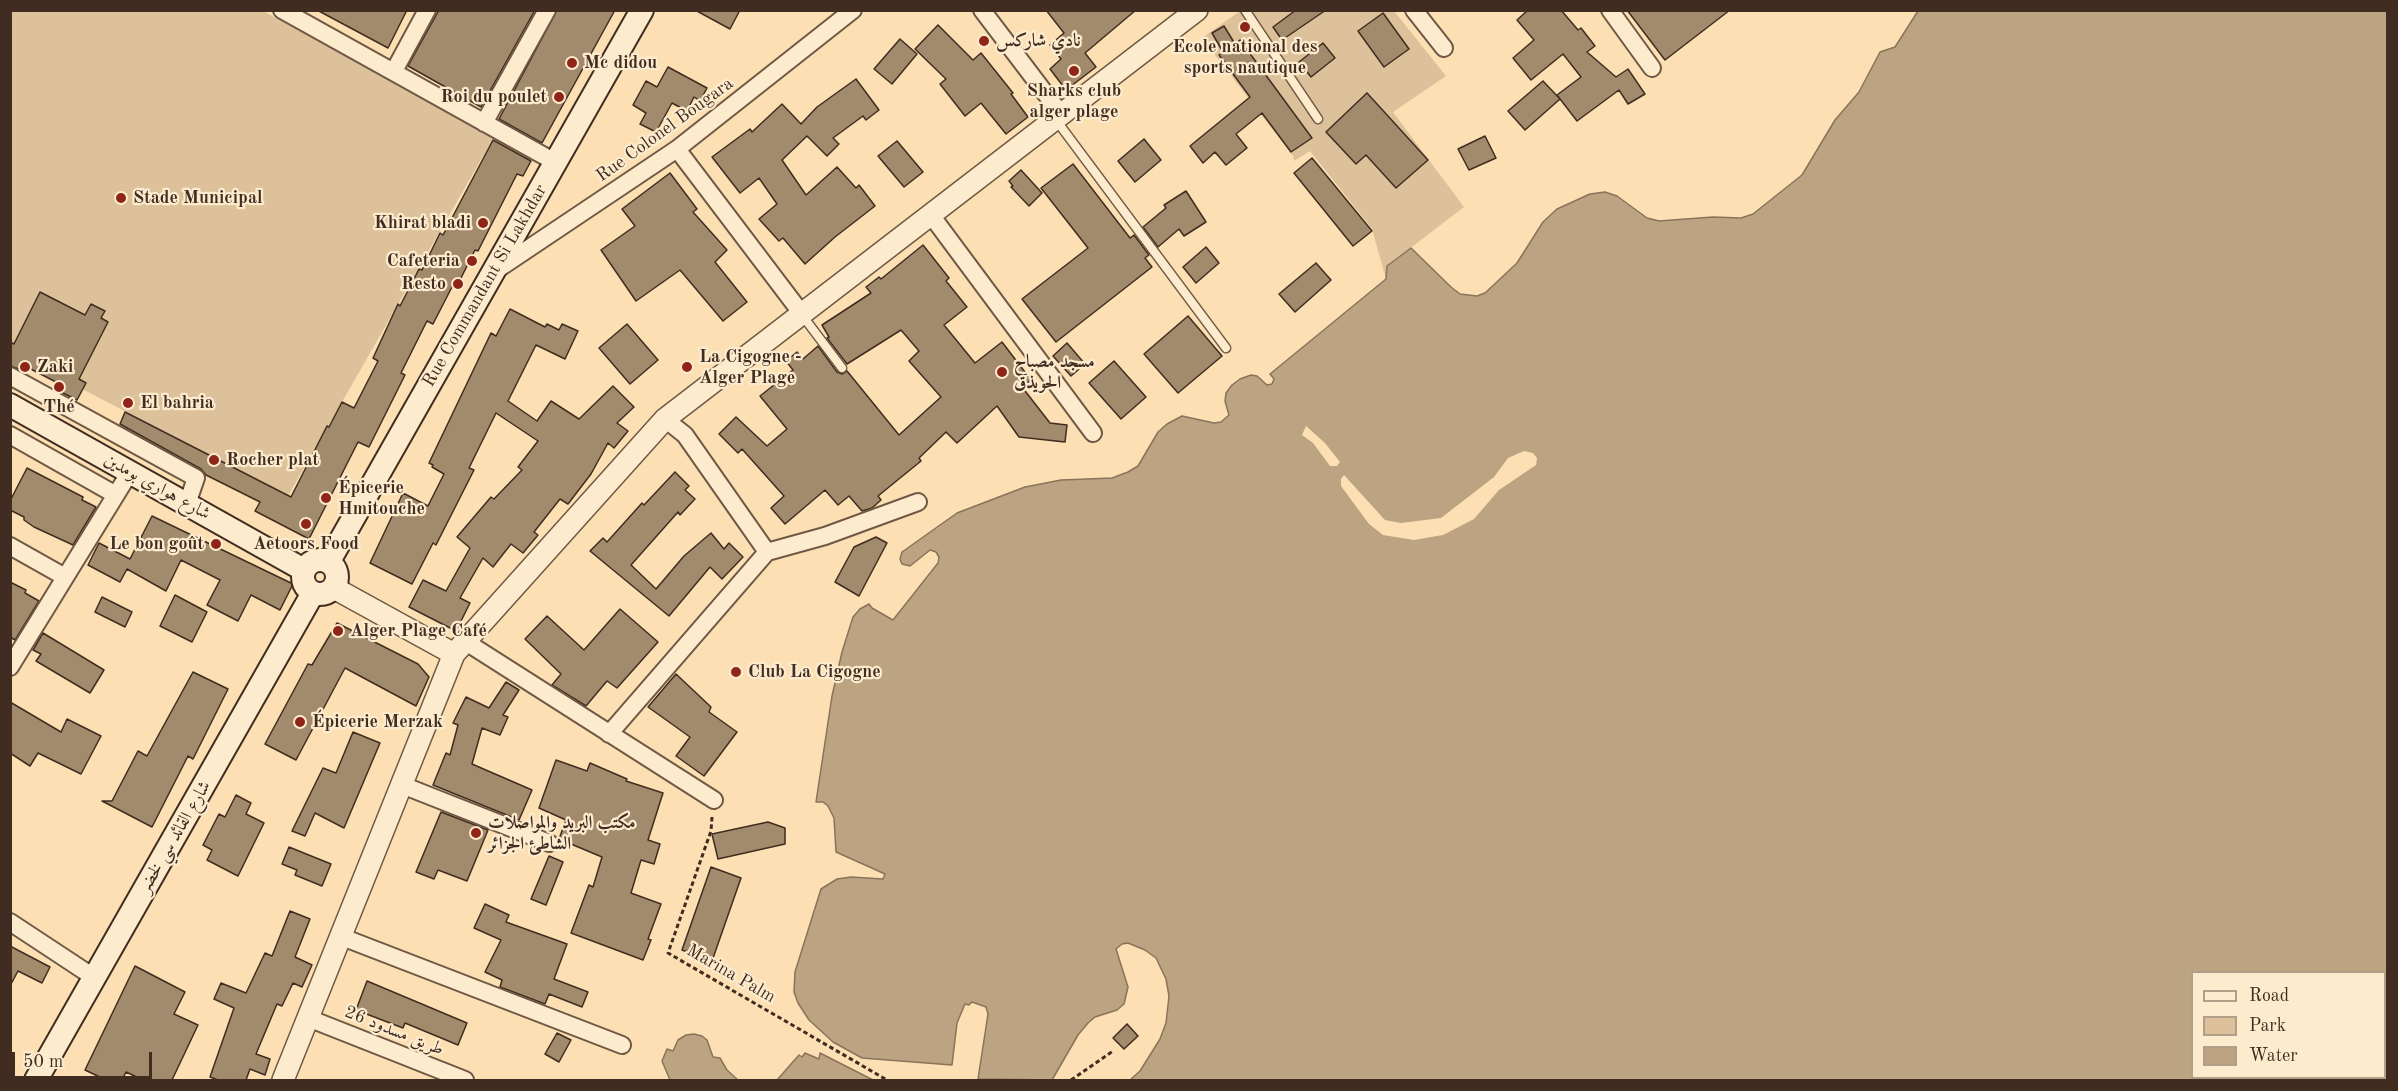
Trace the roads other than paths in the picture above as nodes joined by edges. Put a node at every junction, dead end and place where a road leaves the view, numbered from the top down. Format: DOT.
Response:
graph roads {
  1 [pos="282,10"];
  2 [pos="427,10"];
  3 [pos="547,10"];
  4 [pos="642,10"];
  5 [pos="853,10"];
  6 [pos="982,10"];
  7 [pos="1197,10"];
  8 [pos="1245,10"];
  9 [pos="1414,10"];
  10 [pos="1610,10"];
  11 [pos="305,16"];
  12 [pos="1444,48"];
  13 [pos="1652,68"];
  14 [pos="394,71"];
  15 [pos="1058,117"];
  16 [pos="1318,119"];
  17 [pos="484,123"];
  18 [pos="677,149"];
  19 [pos="555,162"];
  20 [pos="931,215"];
  21 [pos="493,273"];
  22 [pos="802,314"];
  23 [pos="1226,348"];
  24 [pos="842,369"];
  25 [pos="10,376"];
  26 [pos="10,405"];
  27 [pos="665,419"];
  28 [pos="1093,433"];
  29 [pos="10,435"];
  30 [pos="130,472"];
  31 [pos="116,495"];
  32 [pos="918,502"];
  33 [pos="187,504"];
  34 [pos="10,546"];
  35 [pos="767,552"];
  36 [pos="329,561"];
  37 [pos="304,570"];
  38 [pos="65,577"];
  39 [pos="324,590"];
  40 [pos="460,648"];
  41 [pos="12,663"];
  42 [pos="609,734"];
  43 [pos="402,785"];
  44 [pos="714,800"];
  45 [pos="549,843"];
  46 [pos="10,922"];
  47 [pos="342,937"];
  48 [pos="95,978"];
  49 [pos="308,1018"];
  50 [pos="622,1045"];
  51 [pos="36,1080"];
  52 [pos="283,1080"];
  53 [pos="465,1080"];
  1 -- 11 [label="street"];
  2 -- 14 [label="street"];
  3 -- 17 [label="street"];
  4 -- 19 [label="main road, Rue Commandant Si Lakhdar"];
  5 -- 18 [label="street, Rue Colonel Bougara"];
  6 -- 15 [label="street"];
  7 -- 15 [label="street"];
  8 -- 16 [label="lane"];
  9 -- 12 [label="street"];
  10 -- 13 [label="street"];
  11 -- 14 [label="street"];
  14 -- 17 [label="street"];
  15 -- 20 [label="street"];
  15 -- 23 [label="lane"];
  17 -- 19 [label="street"];
  18 -- 21 [label="street, Rue Colonel Bougara"];
  18 -- 22 [label="street"];
  19 -- 21 [label="main road, Rue Commandant Si Lakhdar"];
  20 -- 22 [label="street"];
  20 -- 28 [label="street"];
  21 -- 36 [label="main road, Rue Commandant Si Lakhdar"];
  22 -- 24 [label="lane"];
  22 -- 27 [label="street"];
  25 -- 33 [label="street"];
  26 -- 30 [label="main road, شارع هواري بومدين"];
  27 -- 35 [label="street"];
  27 -- 40 [label="street"];
  29 -- 31 [label="street"];
  30 -- 31 [label="street"];
  30 -- 33 [label="main road, شارع هواري بومدين"];
  31 -- 38 [label="street"];
  32 -- 35 [label="street"];
  33 -- 37 [label="main road, شارع هواري بومدين"];
  34 -- 38 [label="street"];
  35 -- 42 [label="street"];
  36 -- 37 [label="main road"];
  36 -- 39 [label="main road"];
  37 -- 39 [label="main road"];
  38 -- 41 [label="street"];
  39 -- 40 [label="street"];
  39 -- 48 [label="main road, شارع القائد سي لخضر"];
  40 -- 42 [label="street"];
  40 -- 43 [label="street"];
  42 -- 44 [label="street"];
  43 -- 45 [label="street"];
  43 -- 47 [label="street"];
  46 -- 48 [label="street"];
  47 -- 49 [label="street"];
  47 -- 50 [label="street"];
  48 -- 51 [label="main road, شارع القائد سي لخضر"];
  49 -- 52 [label="street"];
  49 -- 53 [label="street, طريق مسدود 26"];
}
